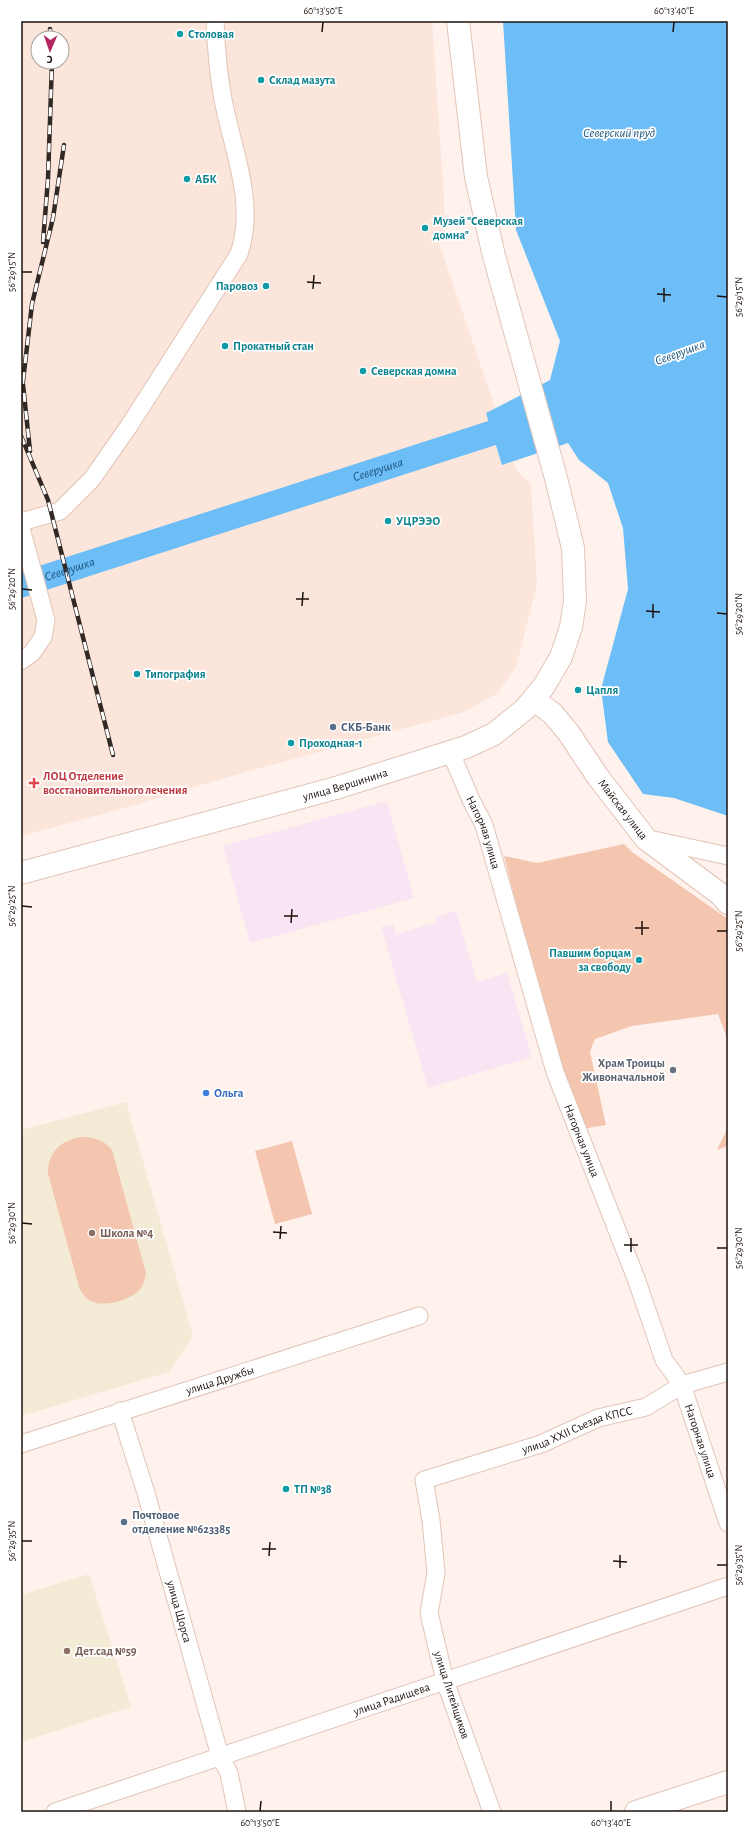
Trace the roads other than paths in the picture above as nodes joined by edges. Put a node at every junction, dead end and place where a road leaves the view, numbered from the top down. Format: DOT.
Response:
graph roads {
  1 [pos="215,21"];
  2 [pos="458,21"];
  3 [pos="21,522"];
  4 [pos="21,528"];
  5 [pos="21,661"];
  6 [pos="534,700"];
  7 [pos="451,753"];
  8 [pos="646,839"];
  9 [pos="728,856"];
  10 [pos="21,873"];
  11 [pos="728,903"];
  12 [pos="419,1316"];
  13 [pos="728,1372"];
  14 [pos="682,1385"];
  15 [pos="120,1411"];
  16 [pos="21,1444"];
  17 [pos="424,1480"];
  18 [pos="728,1523"];
  19 [pos="728,1586"];
  20 [pos="445,1681"];
  21 [pos="220,1756"];
  22 [pos="728,1782"];
  23 [pos="55,1812"];
  24 [pos="237,1812"];
  25 [pos="492,1812"];
  26 [pos="636,1812"];
  1 -- 3 [label="street"];
  2 -- 6 [label="main road, улица Вершинина"];
  4 -- 5 [label="street"];
  6 -- 7 [label="main road, улица Вершинина"];
  6 -- 8 [label="main road, Майская улица"];
  7 -- 10 [label="main road, улица Вершинина"];
  7 -- 14 [label="street, Нагорная улица"];
  8 -- 9 [label="street"];
  8 -- 11 [label="main road, Майская улица"];
  12 -- 15 [label="street, улица Дружбы"];
  13 -- 14 [label="street, улица XXII Съезда КПСС"];
  14 -- 17 [label="street, улица XXII Съезда КПСС"];
  14 -- 18 [label="street, Нагорная улица"];
  15 -- 16 [label="street, улица Дружбы"];
  15 -- 21 [label="street, улица Щорса"];
  17 -- 20 [label="street, улица Литейщиков"];
  19 -- 20 [label="street, улица Радищева"];
  20 -- 21 [label="street, улица Радищева"];
  20 -- 25 [label="street, улица Литейщиков"];
  21 -- 23 [label="street, улица Радищева"];
  21 -- 24 [label="street, улица Щорса"];
  22 -- 26 [label="main road"];
}
